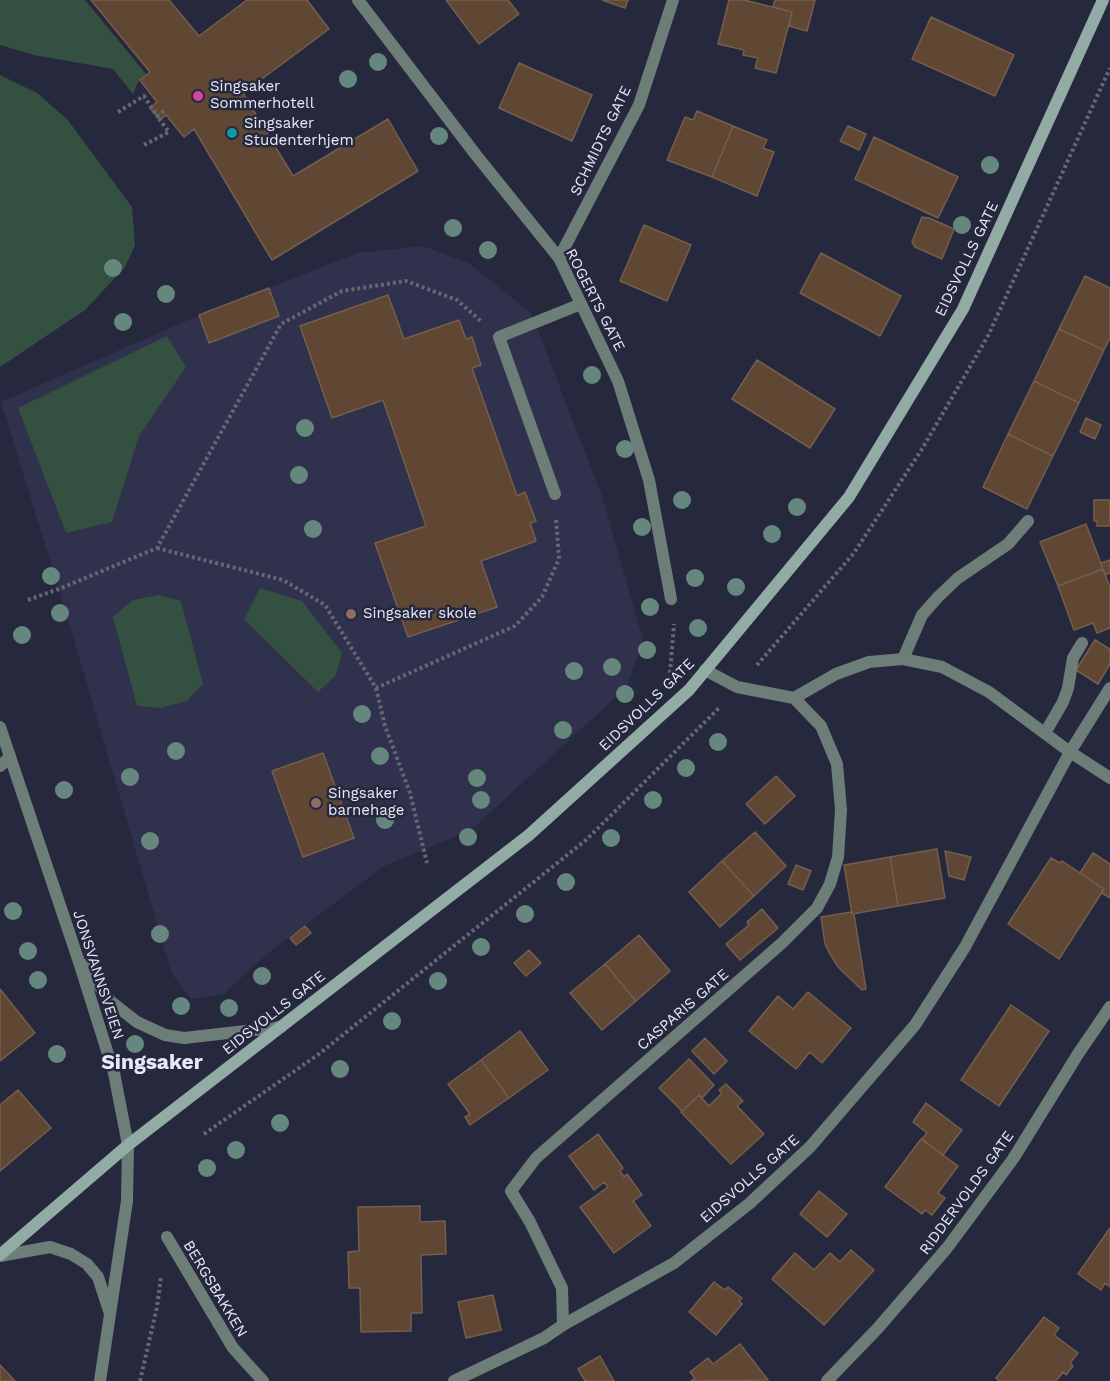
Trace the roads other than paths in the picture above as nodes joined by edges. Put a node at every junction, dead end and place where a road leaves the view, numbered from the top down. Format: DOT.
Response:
graph roads {
  1 [pos="358,0"];
  2 [pos="673,0"];
  3 [pos="1103,0"];
  4 [pos="560,258"];
  5 [pos="581,304"];
  6 [pos="555,494"];
  7 [pos="1028,521"];
  8 [pos="671,599"];
  9 [pos="1082,643"];
  10 [pos="903,659"];
  11 [pos="705,670"];
  12 [pos="1110,688"];
  13 [pos="794,698"];
  14 [pos="0,727"];
  15 [pos="1045,734"];
  16 [pos="1070,752"];
  17 [pos="5,762"];
  18 [pos="1110,778"];
  19 [pos="76,954"];
  20 [pos="1110,1007"];
  21 [pos="281,1027"];
  22 [pos="129,1146"];
  23 [pos="167,1238"];
  24 [pos="0,1255"];
  25 [pos="111,1318"];
  26 [pos="563,1325"];
  27 [pos="100,1381"];
  28 [pos="263,1381"];
  29 [pos="454,1381"];
  30 [pos="827,1381"];
  1 -- 4 [label="street, ROGERTS GATE"];
  2 -- 4 [label="street, SCHMIDTS GATE"];
  3 -- 11 [label="main road, EIDSVOLLS GATE"];
  4 -- 5 [label="street, ROGERTS GATE"];
  5 -- 6 [label="street"];
  5 -- 8 [label="street, ROGERTS GATE"];
  7 -- 10 [label="street"];
  9 -- 15 [label="street"];
  10 -- 13 [label="street"];
  10 -- 15 [label="street"];
  11 -- 13 [label="street"];
  11 -- 21 [label="main road, EIDSVOLLS GATE"];
  12 -- 16 [label="street, EIDSVOLLS GATE"];
  13 -- 26 [label="street, CASPARIS GATE"];
  14 -- 17 [label="street, JONSVANNSVEIEN"];
  15 -- 16 [label="street"];
  16 -- 18 [label="street"];
  16 -- 26 [label="street, EIDSVOLLS GATE"];
  17 -- 19 [label="street, JONSVANNSVEIEN"];
  19 -- 21 [label="street"];
  19 -- 22 [label="street, JONSVANNSVEIEN"];
  20 -- 30 [label="street, RIDDERVOLDS GATE"];
  21 -- 22 [label="main road, EIDSVOLLS GATE"];
  22 -- 24 [label="main road, EIDSVOLLS GATE"];
  22 -- 25 [label="street, JONSVANNSVEIEN"];
  23 -- 28 [label="street, BERGSBAKKEN"];
  24 -- 25 [label="street"];
  25 -- 27 [label="street, JONSVANNSVEIEN"];
  26 -- 29 [label="street, EIDSVOLLS GATE"];
}
